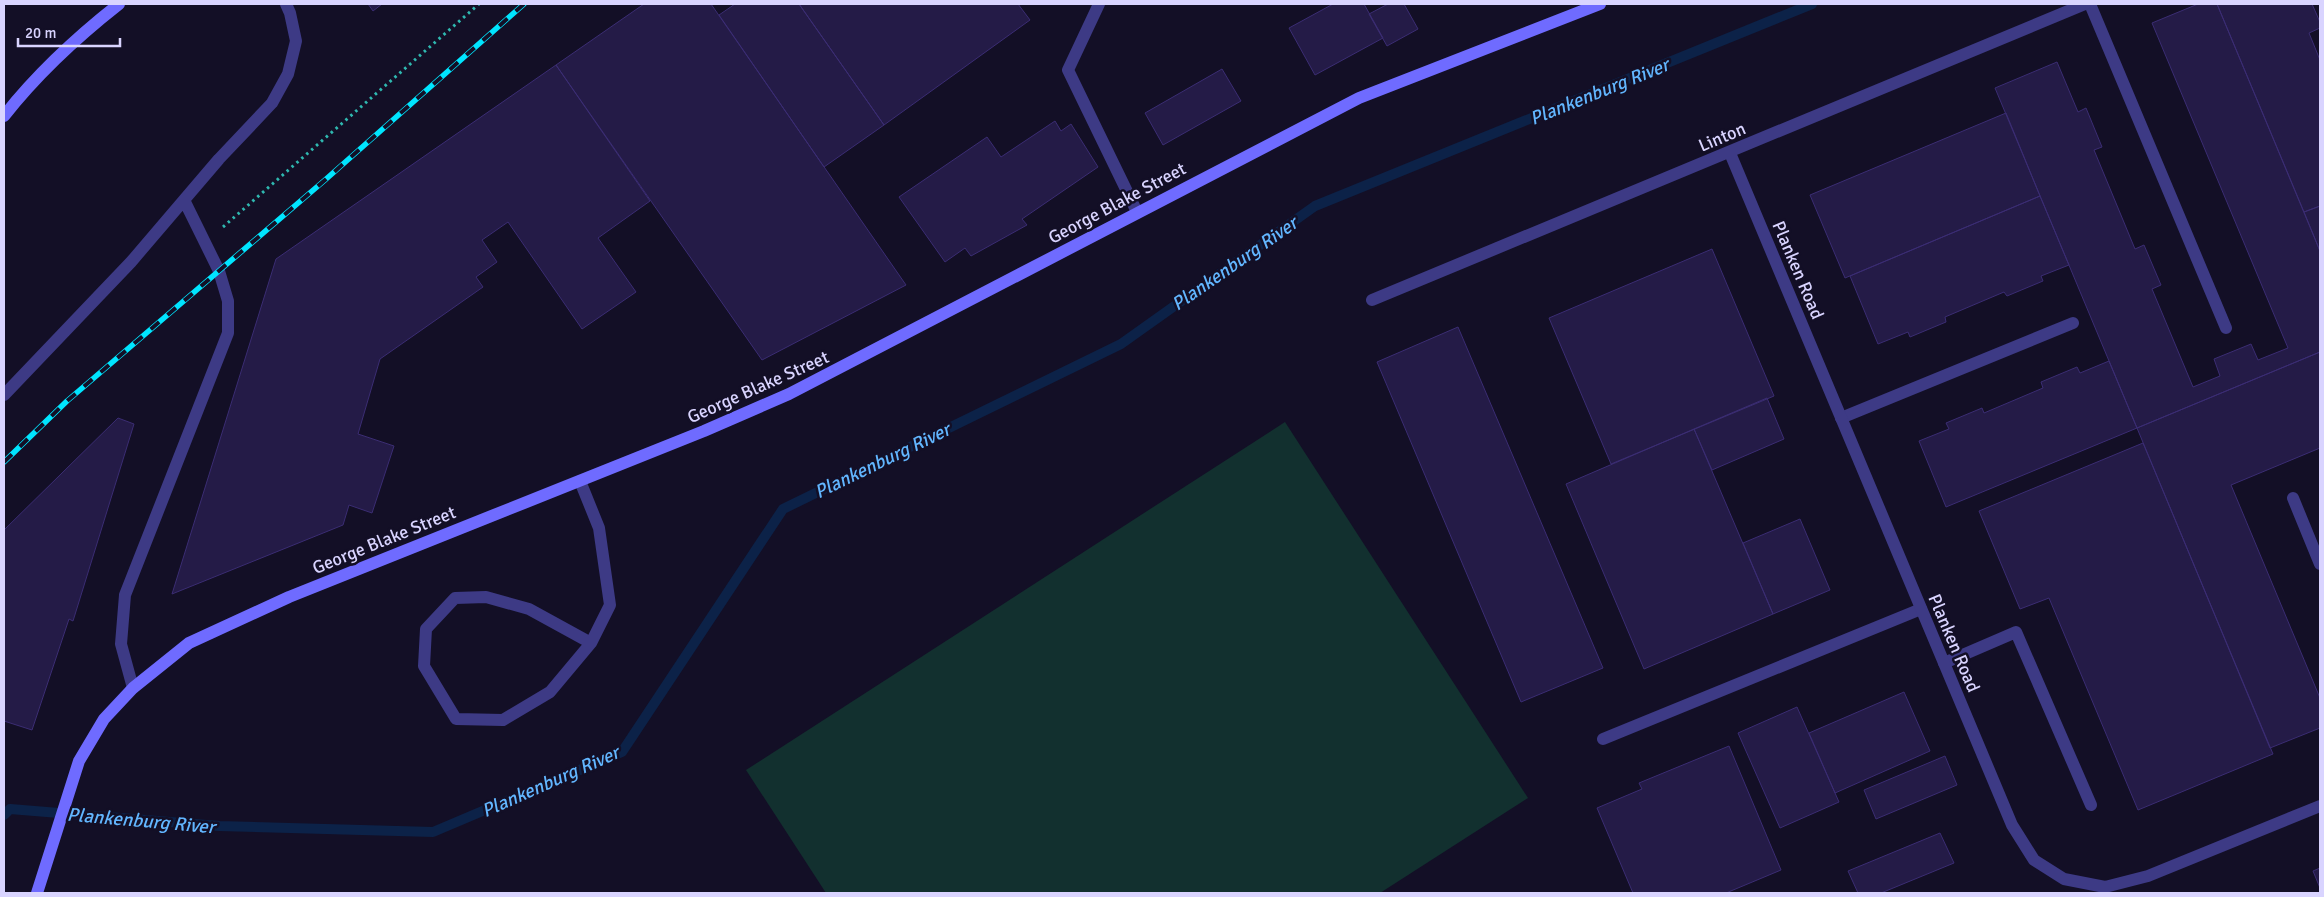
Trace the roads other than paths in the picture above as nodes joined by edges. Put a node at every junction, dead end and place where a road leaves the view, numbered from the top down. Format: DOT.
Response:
graph roads {
  1 [pos="119,4"];
  2 [pos="286,4"];
  3 [pos="1099,4"];
  4 [pos="1600,4"];
  5 [pos="2085,4"];
  6 [pos="2090,4"];
  7 [pos="1575,8"];
  8 [pos="4,116"];
  9 [pos="1730,153"];
  10 [pos="184,200"];
  11 [pos="1137,212"];
  12 [pos="1372,300"];
  13 [pos="2073,323"];
  14 [pos="2226,328"];
  15 [pos="4,395"];
  16 [pos="1841,418"];
  17 [pos="580,481"];
  18 [pos="2293,498"];
  19 [pos="2320,564"];
  20 [pos="1921,609"];
  21 [pos="591,643"];
  22 [pos="1944,663"];
  23 [pos="133,688"];
  24 [pos="1603,739"];
  25 [pos="2091,805"];
  26 [pos="2320,806"];
  27 [pos="37,893"];
  1 -- 8 [label="street"];
  2 -- 10 [label="street"];
  3 -- 11 [label="street"];
  4 -- 7 [label="street, George Blake Street"];
  5 -- 9 [label="street, Linton"];
  6 -- 14 [label="street"];
  7 -- 11 [label="street, George Blake Street"];
  9 -- 12 [label="street, Linton"];
  9 -- 16 [label="street, Planken Road"];
  10 -- 15 [label="street"];
  10 -- 23 [label="street"];
  11 -- 17 [label="street, George Blake Street"];
  13 -- 16 [label="street"];
  16 -- 20 [label="street, Planken Road"];
  17 -- 21 [label="street"];
  17 -- 23 [label="street, George Blake Street"];
  18 -- 19 [label="street"];
  20 -- 22 [label="street, Planken Road"];
  20 -- 24 [label="street"];
  21 -- 21 [label="street"];
  22 -- 25 [label="street"];
  22 -- 26 [label="street, Planken Road"];
  23 -- 27 [label="street, George Blake Street"];
}
